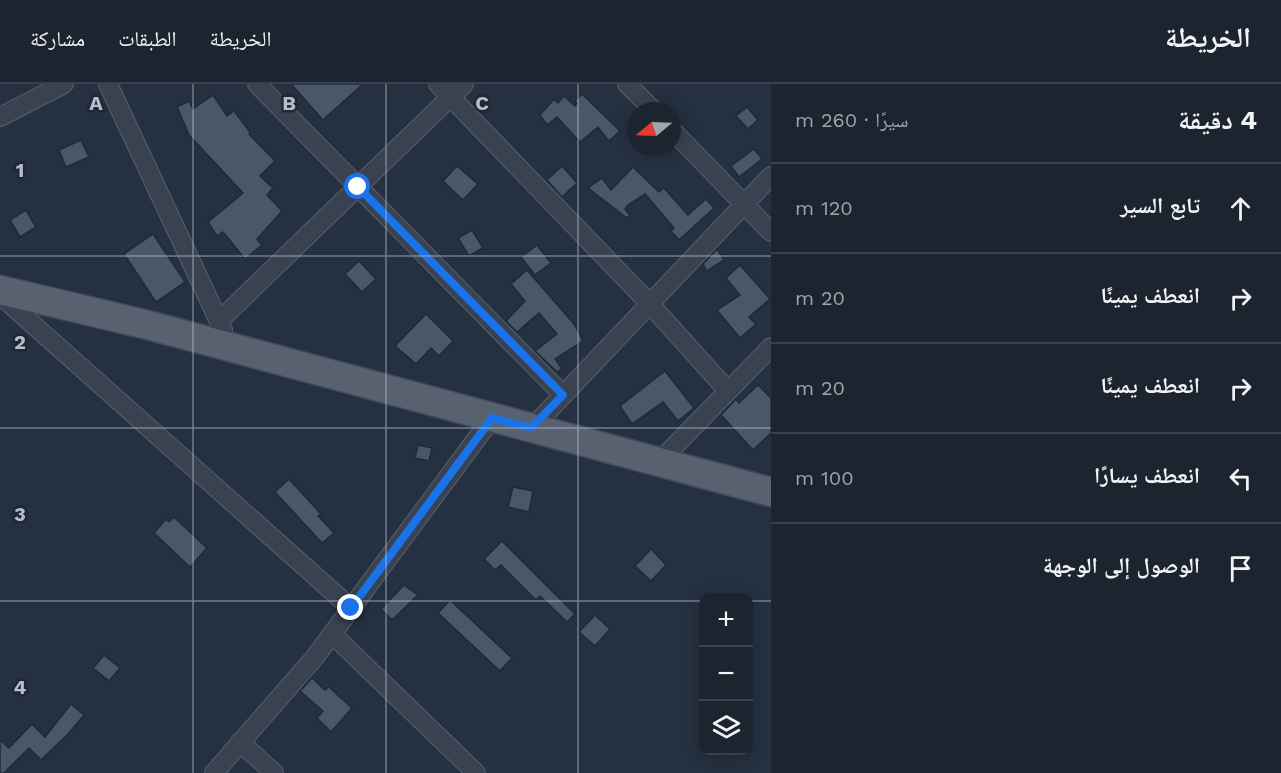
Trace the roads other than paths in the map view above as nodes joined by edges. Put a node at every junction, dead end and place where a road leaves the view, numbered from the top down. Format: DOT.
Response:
graph roads {
  1 [pos="64,84"];
  2 [pos="257,84"];
  3 [pos="464,84"];
  4 [pos="627,84"];
  5 [pos="110,85"];
  6 [pos="445,90"];
  7 [pos="645,102"];
  8 [pos="0,117"];
  9 [pos="681,139"];
  10 [pos="771,176"];
  11 [pos="358,187"];
  12 [pos="743,204"];
  13 [pos="771,232"];
  14 [pos="0,290"];
  15 [pos="0,295"];
  16 [pos="649,303"];
  17 [pos="219,321"];
  18 [pos="771,347"];
  19 [pos="232,348"];
  20 [pos="729,391"];
  21 [pos="563,395"];
  22 [pos="492,418"];
  23 [pos="531,428"];
  24 [pos="659,462"];
  25 [pos="771,492"];
  26 [pos="351,608"];
  27 [pos="332,634"];
  28 [pos="240,742"];
  29 [pos="214,773"];
  30 [pos="274,773"];
  31 [pos="476,773"];
  1 -- 8 [label="street"];
  2 -- 11 [label="street"];
  3 -- 6 [label="street"];
  4 -- 7 [label="street"];
  5 -- 17 [label="street"];
  6 -- 11 [label="street"];
  6 -- 16 [label="street"];
  9 -- 12 [label="street"];
  10 -- 12 [label="street"];
  11 -- 17 [label="street"];
  11 -- 21 [label="street"];
  12 -- 13 [label="street"];
  12 -- 16 [label="street"];
  14 -- 19 [label="main road"];
  15 -- 26 [label="street"];
  16 -- 20 [label="street"];
  16 -- 21 [label="street"];
  17 -- 19 [label="street"];
  18 -- 20 [label="street"];
  19 -- 22 [label="main road"];
  20 -- 24 [label="street"];
  21 -- 23 [label="street"];
  22 -- 23 [label="main road"];
  22 -- 26 [label="street"];
  23 -- 24 [label="main road"];
  24 -- 25 [label="main road"];
  26 -- 27 [label="street"];
  27 -- 28 [label="street"];
  27 -- 31 [label="street"];
  28 -- 29 [label="street"];
  28 -- 30 [label="street"];
}
